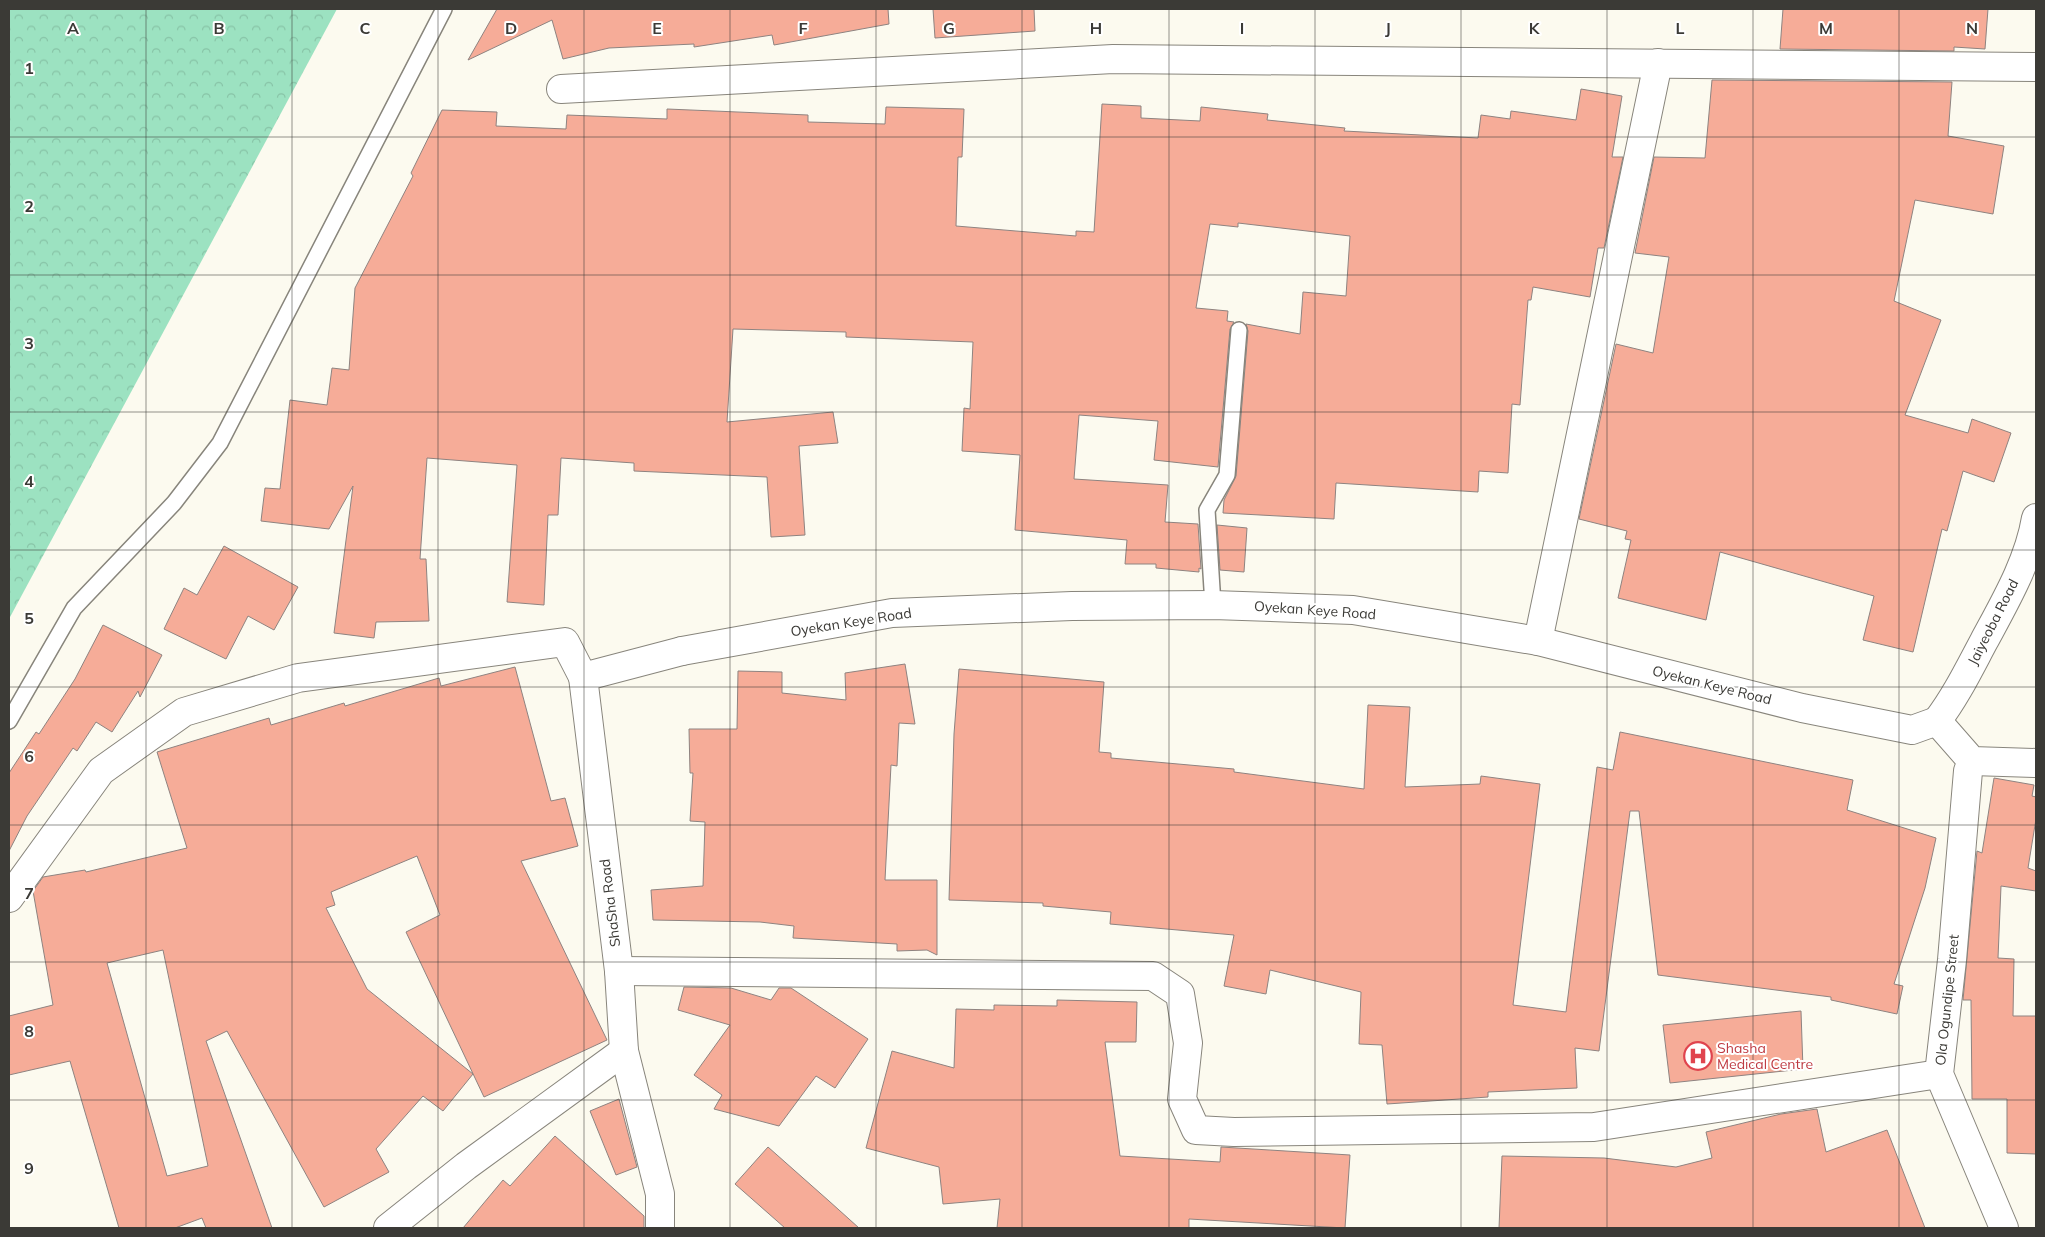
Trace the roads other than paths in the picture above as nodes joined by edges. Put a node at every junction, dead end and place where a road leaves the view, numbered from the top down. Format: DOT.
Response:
graph roads {
  1 [pos="444,9"];
  2 [pos="1658,63"];
  3 [pos="2036,67"];
  4 [pos="561,89"];
  5 [pos="1239,330"];
  6 [pos="2036,518"];
  7 [pos="1213,605"];
  8 [pos="1538,641"];
  9 [pos="583,678"];
  10 [pos="9,721"];
  11 [pos="1938,721"];
  12 [pos="1972,760"];
  13 [pos="2036,763"];
  14 [pos="9,898"];
  15 [pos="619,971"];
  16 [pos="624,1051"];
  17 [pos="1939,1074"];
  18 [pos="388,1228"];
  19 [pos="660,1228"];
  20 [pos="2004,1228"];
  1 -- 10 [label="lane"];
  2 -- 3 [label="street"];
  2 -- 4 [label="street"];
  2 -- 8 [label="street"];
  5 -- 7 [label="lane"];
  6 -- 11 [label="street, Jaiyeoba Road"];
  7 -- 8 [label="street, Oyekan Keye Road"];
  7 -- 9 [label="street, Oyekan Keye Road"];
  8 -- 11 [label="street, Oyekan Keye Road"];
  9 -- 14 [label="street, ShaSha Road"];
  9 -- 15 [label="street, ShaSha Road"];
  11 -- 12 [label="street"];
  12 -- 13 [label="street"];
  12 -- 17 [label="street, Ola Ogundipe Street"];
  15 -- 16 [label="street, ShaSha Road"];
  15 -- 17 [label="street"];
  16 -- 18 [label="street"];
  16 -- 19 [label="street, ShaSha Road"];
  17 -- 20 [label="street, Ola Ogundipe Street"];
}
